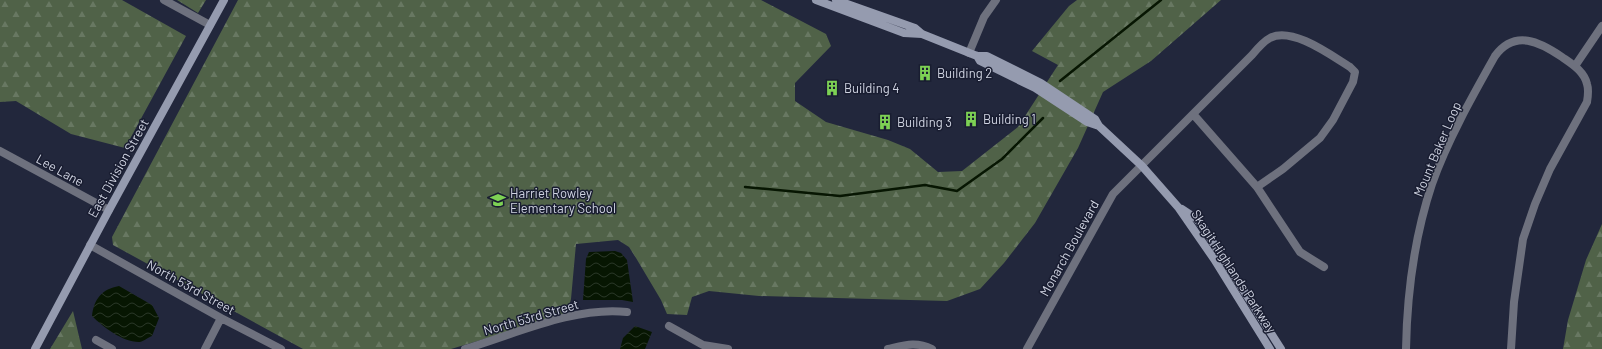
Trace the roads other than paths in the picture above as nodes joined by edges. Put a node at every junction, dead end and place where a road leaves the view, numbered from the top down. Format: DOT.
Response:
graph roads {
  1 [pos="164,0"];
  2 [pos="224,0"];
  3 [pos="816,0"];
  4 [pos="836,0"];
  5 [pos="996,0"];
  6 [pos="210,25"];
  7 [pos="1602,26"];
  8 [pos="922,34"];
  9 [pos="969,53"];
  10 [pos="1575,66"];
  11 [pos="1193,114"];
  12 [pos="0,151"];
  13 [pos="1142,166"];
  14 [pos="1257,187"];
  15 [pos="1178,207"];
  16 [pos="109,210"];
  17 [pos="90,245"];
  18 [pos="1324,267"];
  19 [pos="627,312"];
  20 [pos="221,318"];
  21 [pos="669,326"];
  22 [pos="96,340"];
  23 [pos="714,348"];
  24 [pos="35,349"];
  25 [pos="112,349"];
  26 [pos="205,349"];
  27 [pos="281,349"];
  28 [pos="465,349"];
  29 [pos="728,349"];
  30 [pos="888,349"];
  31 [pos="932,349"];
  32 [pos="1027,349"];
  33 [pos="1270,349"];
  34 [pos="1281,349"];
  35 [pos="1406,349"];
  36 [pos="1511,349"];
  1 -- 6 [label="street"];
  2 -- 6 [label="street, East Division Street"];
  3 -- 8 [label="street, Skagit Highlands Parkway"];
  4 -- 8 [label="street, Skagit Highlands Parkway"];
  5 -- 9 [label="street"];
  6 -- 16 [label="street, East Division Street"];
  7 -- 10 [label="street"];
  8 -- 9 [label="street, Skagit Highlands Parkway"];
  9 -- 13 [label="street, Skagit Highlands Parkway"];
  10 -- 35 [label="street, Mount Baker Loop"];
  10 -- 36 [label="street, Mount Baker Loop"];
  11 -- 13 [label="street, Monarch Boulevard"];
  11 -- 14 [label="street"];
  11 -- 14 [label="street, Monarch Boulevard"];
  12 -- 16 [label="street, Lee Lane"];
  13 -- 15 [label="street, Skagit Highlands Parkway"];
  13 -- 32 [label="street, Monarch Boulevard"];
  14 -- 18 [label="street"];
  15 -- 33 [label="street, Skagit Highlands Parkway"];
  15 -- 34 [label="street, Skagit Highlands Parkway"];
  16 -- 17 [label="street, East Division Street"];
  17 -- 20 [label="street, North 53rd Street"];
  17 -- 24 [label="street, East Division Street"];
  19 -- 28 [label="street, North 53rd Street"];
  20 -- 26 [label="street"];
  20 -- 27 [label="street, North 53rd Street"];
  21 -- 23 [label="street"];
  22 -- 25 [label="street"];
  23 -- 29 [label="street"];
  30 -- 31 [label="street"];
}
